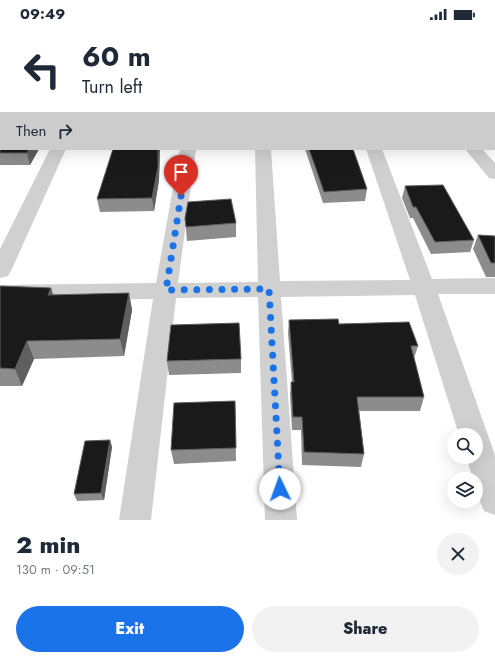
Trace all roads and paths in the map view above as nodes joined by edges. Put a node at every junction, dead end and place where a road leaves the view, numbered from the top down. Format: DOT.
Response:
graph roads {
  1 [pos="58,150"];
  2 [pos="188,150"];
  3 [pos="263,150"];
  4 [pos="374,150"];
  5 [pos="474,150"];
  6 [pos="495,174"];
  7 [pos="0,271"];
  8 [pos="495,286"];
  9 [pos="424,287"];
  10 [pos="269,289"];
  11 [pos="166,290"];
  12 [pos="0,293"];
  13 [pos="471,428"];
  14 [pos="483,464"];
  15 [pos="495,500"];
  16 [pos="136,520"];
  17 [pos="281,520"];
  1 -- 7 [label="street"];
  2 -- 11 [label="street"];
  3 -- 10 [label="street"];
  4 -- 9 [label="street"];
  5 -- 6 [label="street"];
  8 -- 9 [label="street"];
  9 -- 10 [label="street"];
  9 -- 13 [label="street"];
  10 -- 11 [label="street"];
  10 -- 17 [label="street"];
  11 -- 12 [label="street"];
  11 -- 16 [label="street"];
  14 -- 15 [label="street"];
}
